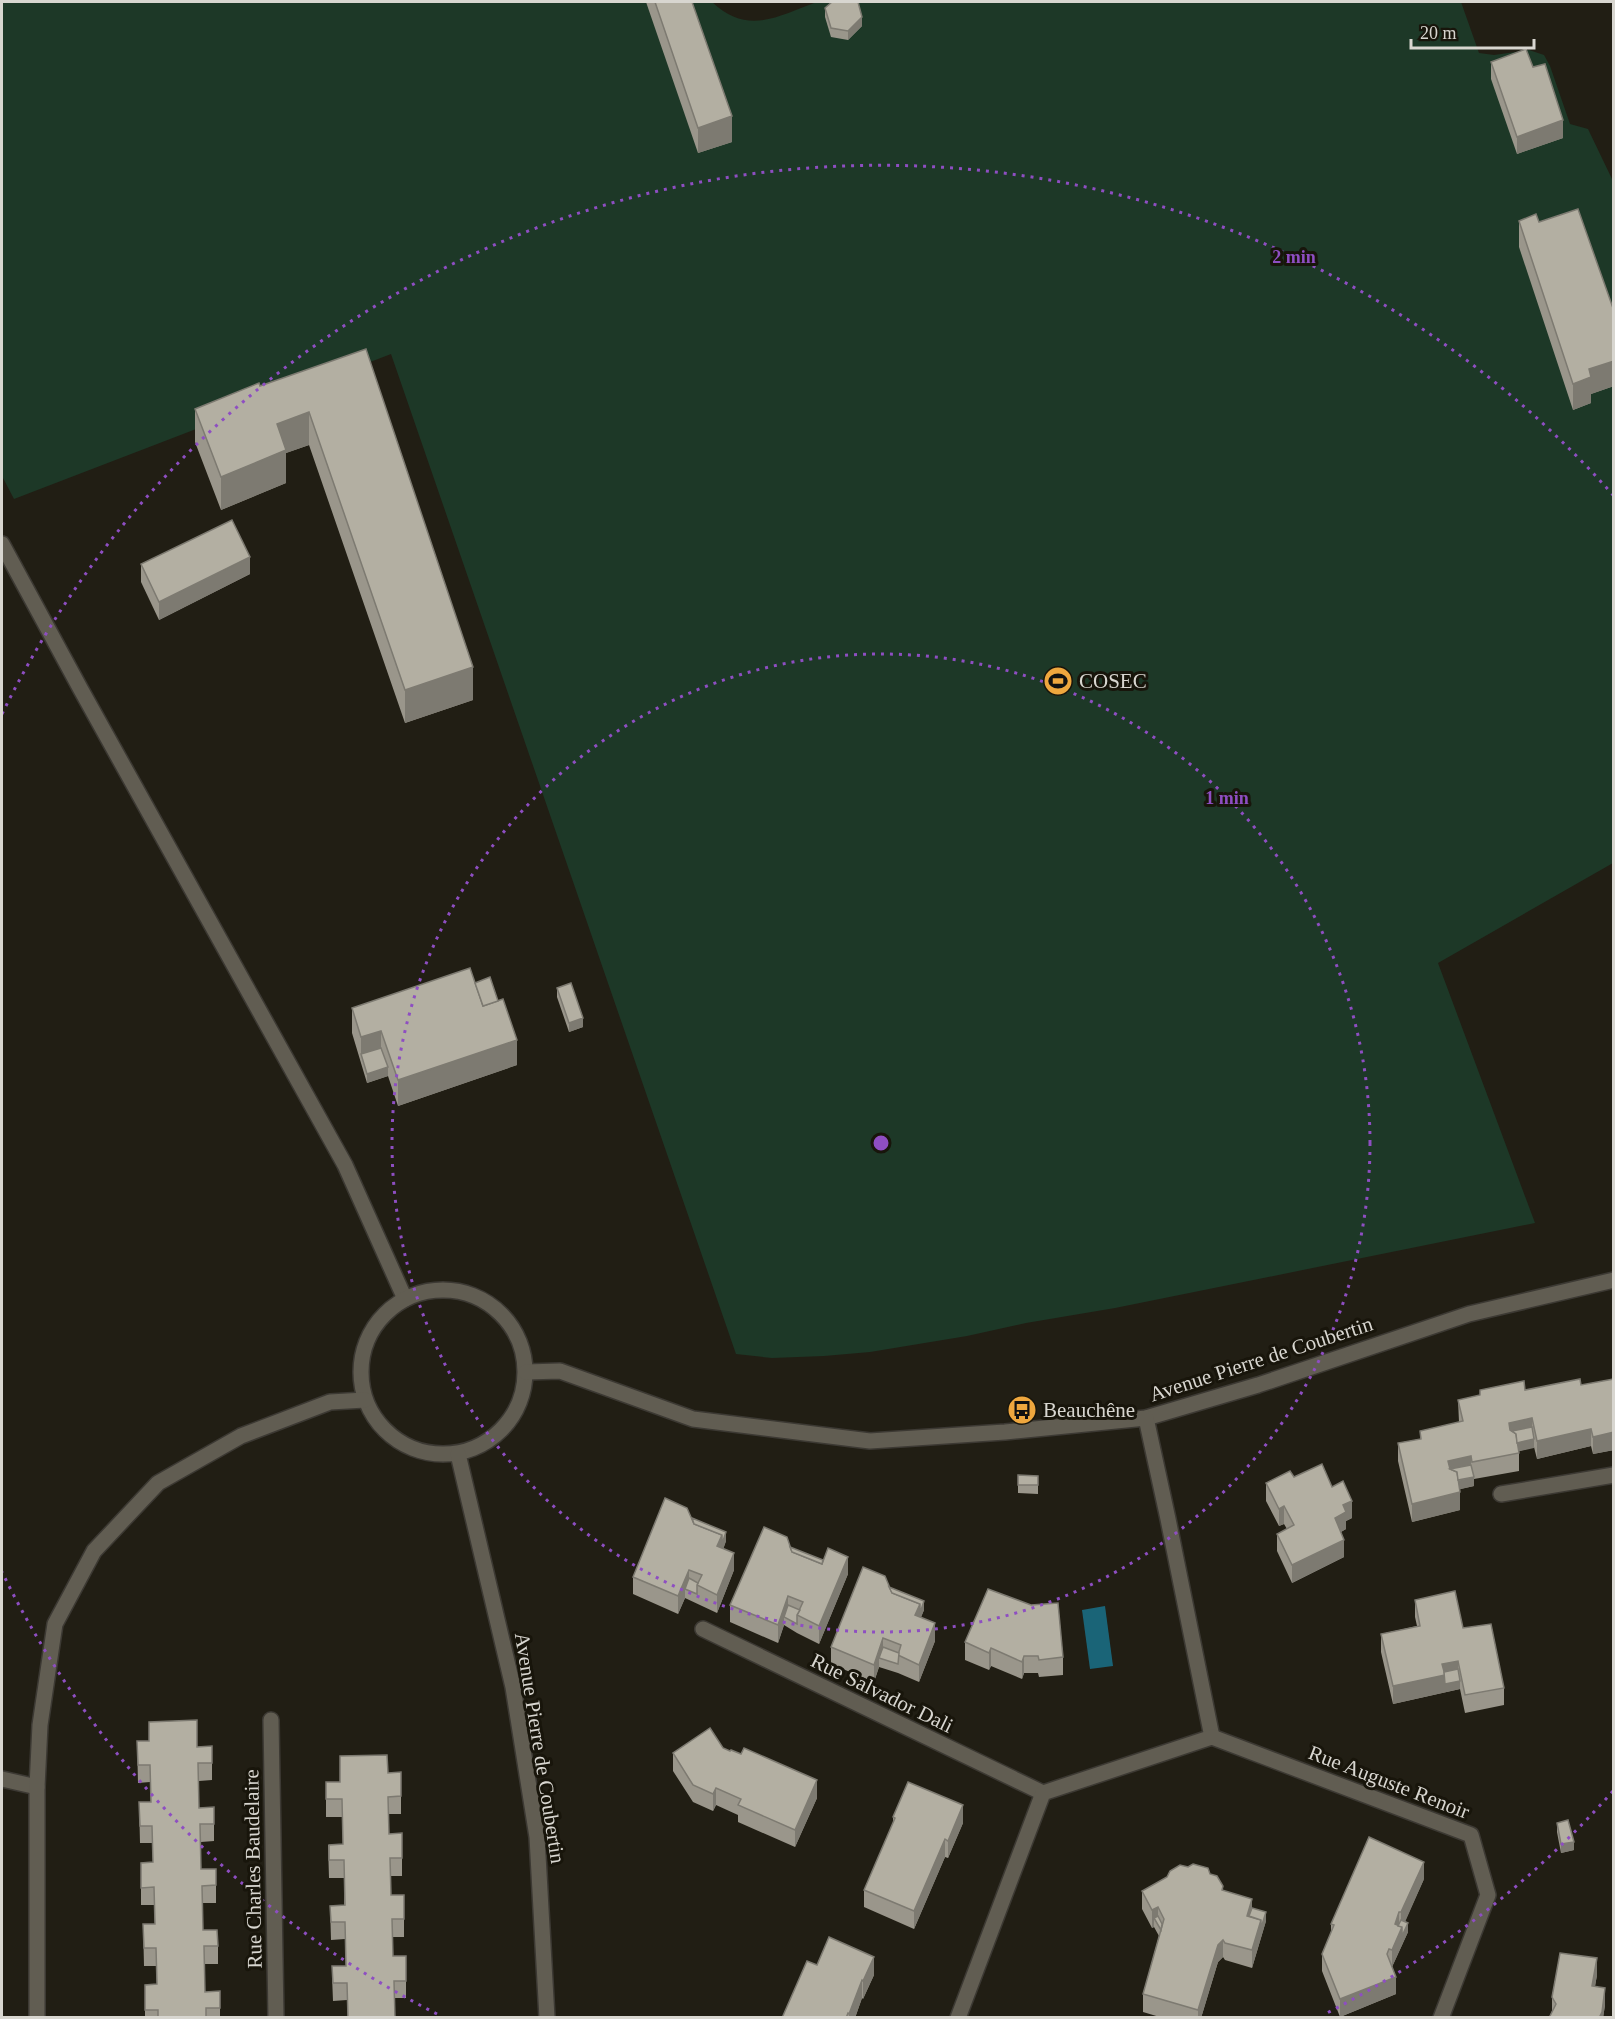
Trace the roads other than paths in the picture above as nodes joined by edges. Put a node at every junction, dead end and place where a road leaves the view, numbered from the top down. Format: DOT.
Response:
graph roads {
  1 [pos="2,544"];
  2 [pos="1614,1280"];
  3 [pos="405,1299"];
  4 [pos="526,1372"];
  5 [pos="364,1400"];
  6 [pos="1146,1418"];
  7 [pos="458,1454"];
  8 [pos="1614,1474"];
  9 [pos="1501,1494"];
  10 [pos="703,1629"];
  11 [pos="271,1720"];
  12 [pos="1212,1737"];
  13 [pos="2,1779"];
  14 [pos="37,1787"];
  15 [pos="1043,1794"];
  16 [pos="37,2018"];
  17 [pos="276,2018"];
  18 [pos="547,2018"];
  19 [pos="958,2018"];
  20 [pos="1442,2018"];
  1 -- 3 [label="street"];
  2 -- 6 [label="street, Avenue Pierre de Coubertin"];
  3 -- 4 [label="street"];
  3 -- 5 [label="street"];
  4 -- 6 [label="street, Avenue Pierre de Coubertin"];
  4 -- 7 [label="street"];
  5 -- 7 [label="street"];
  5 -- 14 [label="street"];
  6 -- 12 [label="street"];
  7 -- 18 [label="street, Avenue Pierre de Coubertin"];
  8 -- 9 [label="street"];
  10 -- 15 [label="street, Rue Salvador Dali"];
  11 -- 17 [label="street, Rue Charles Baudelaire"];
  12 -- 15 [label="street"];
  12 -- 20 [label="street, Rue Auguste Renoir"];
  13 -- 14 [label="street"];
  14 -- 16 [label="street"];
  15 -- 19 [label="street"];
}
